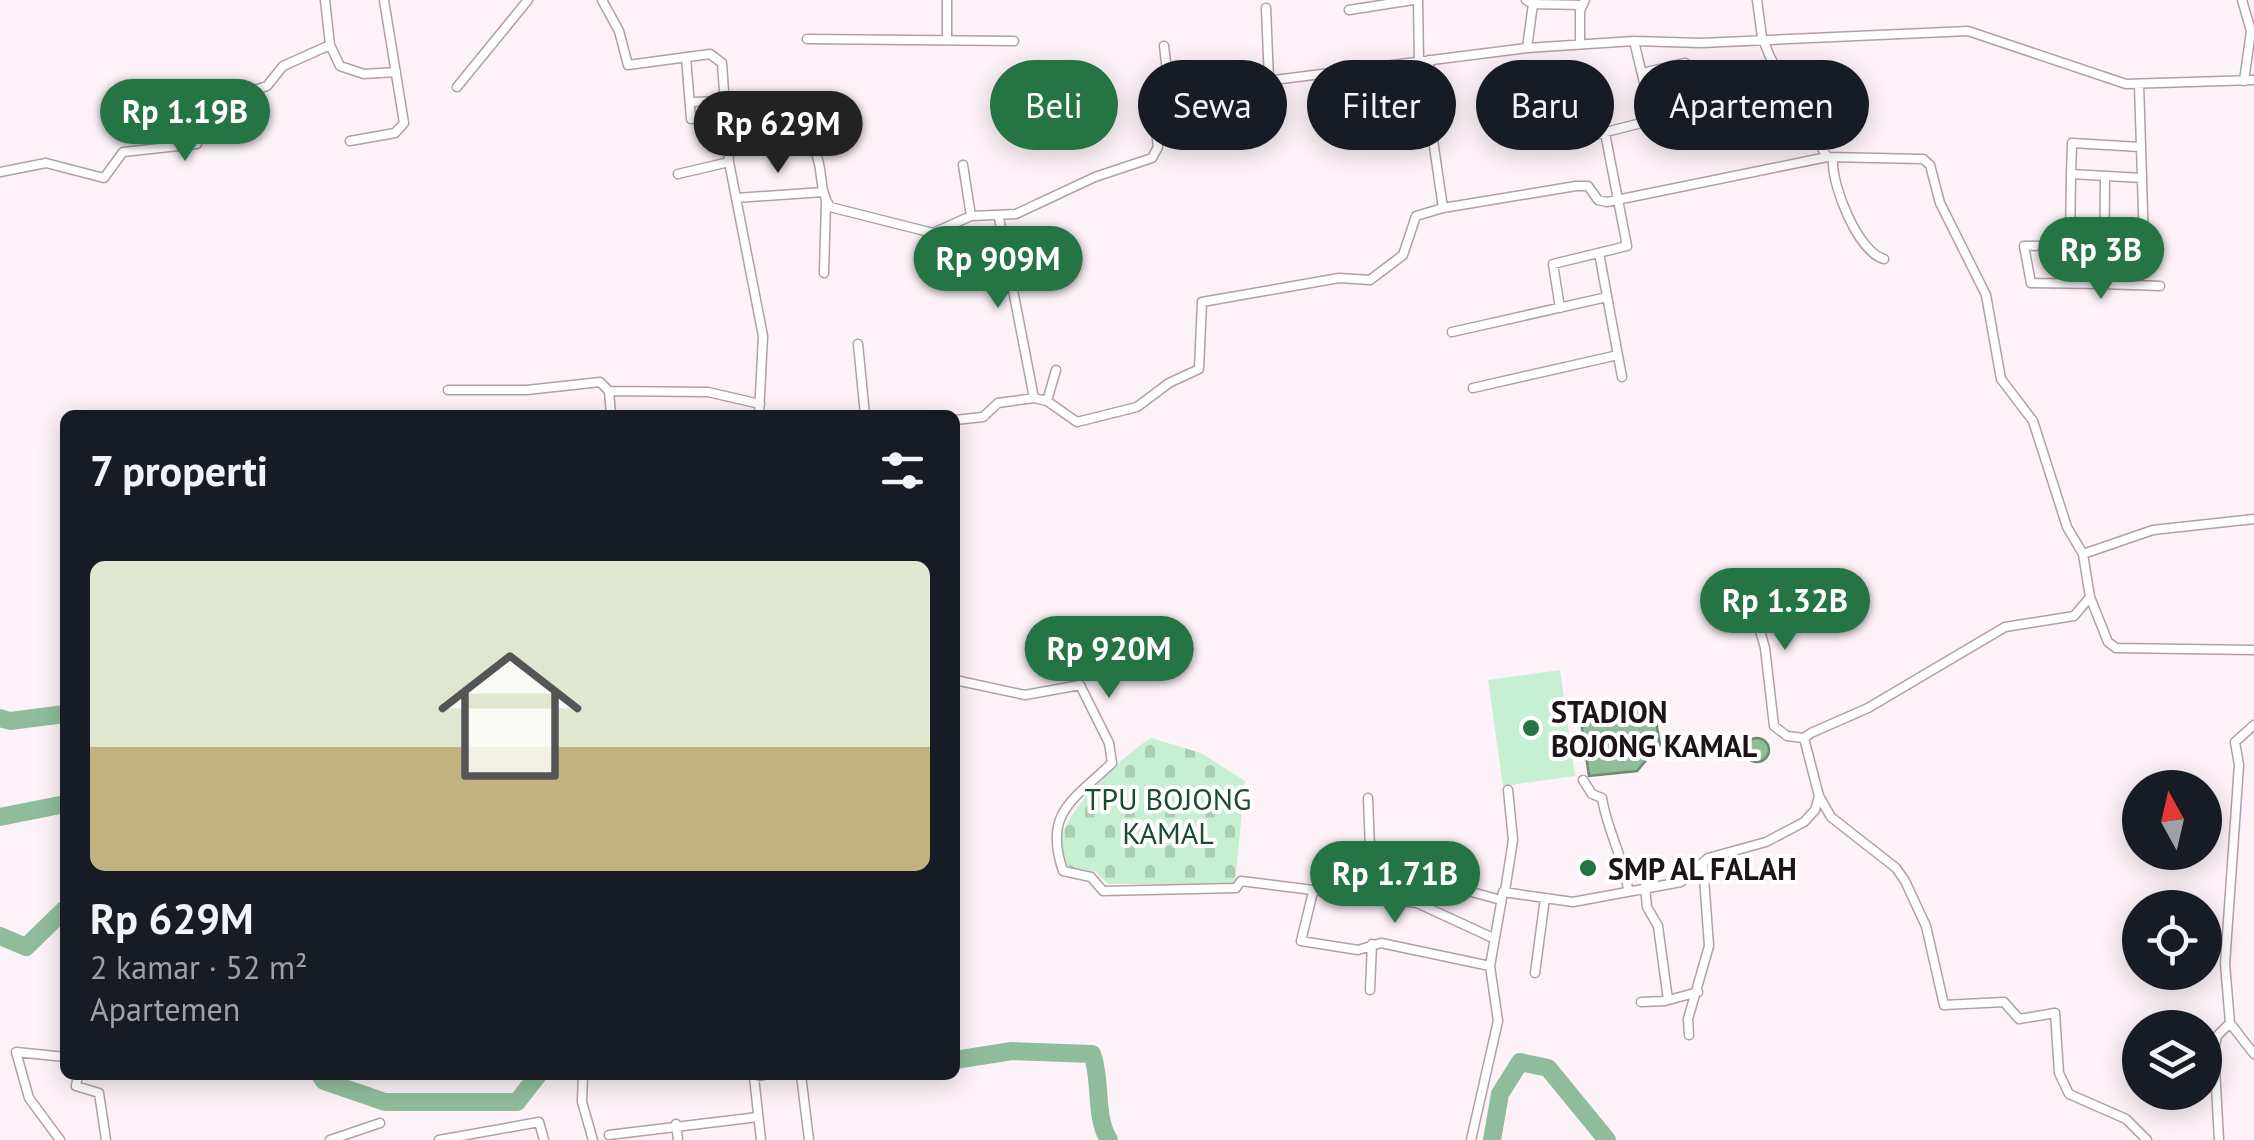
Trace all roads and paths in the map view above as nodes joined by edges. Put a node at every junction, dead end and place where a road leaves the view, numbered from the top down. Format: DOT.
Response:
graph roads {
  1 [pos="325,0"];
  2 [pos="384,0"];
  3 [pos="528,0"];
  4 [pos="602,0"];
  5 [pos="947,0"];
  6 [pos="1416,0"];
  7 [pos="1757,0"];
  8 [pos="2242,0"];
  9 [pos="1531,1"];
  10 [pos="1584,2"];
  11 [pos="1266,8"];
  12 [pos="1349,10"];
  13 [pos="1762,37"];
  14 [pos="807,39"];
  15 [pos="947,40"];
  16 [pos="1014,41"];
  17 [pos="1634,41"];
  18 [pos="1580,44"];
  19 [pos="330,45"];
  20 [pos="1164,46"];
  21 [pos="1527,48"];
  22 [pos="686,57"];
  23 [pos="1166,60"];
  24 [pos="1268,60"];
  25 [pos="1424,60"];
  26 [pos="1432,60"];
  27 [pos="1639,60"];
  28 [pos="396,72"];
  29 [pos="2249,80"];
  30 [pos="2140,84"];
  31 [pos="457,87"];
  32 [pos="725,101"];
  33 [pos="692,102"];
  34 [pos="691,120"];
  35 [pos="350,141"];
  36 [pos="727,142"];
  37 [pos="2060,142"];
  38 [pos="2072,142"];
  39 [pos="2140,147"];
  40 [pos="1156,150"];
  41 [pos="1434,150"];
  42 [pos="1608,150"];
  43 [pos="1830,158"];
  44 [pos="729,162"];
  45 [pos="963,165"];
  46 [pos="0,172"];
  47 [pos="678,174"];
  48 [pos="2071,174"];
  49 [pos="2106,178"];
  50 [pos="2142,178"];
  51 [pos="824,196"];
  52 [pos="736,198"];
  53 [pos="1618,200"];
  54 [pos="1443,208"];
  55 [pos="971,216"];
  56 [pos="999,218"];
  57 [pos="2070,245"];
  58 [pos="2106,246"];
  59 [pos="2144,248"];
  60 [pos="2159,248"];
  61 [pos="1599,253"];
  62 [pos="1884,260"];
  63 [pos="824,274"];
  64 [pos="2104,284"];
  65 [pos="2160,286"];
  66 [pos="1607,297"];
  67 [pos="1560,308"];
  68 [pos="1452,332"];
  69 [pos="858,344"];
  70 [pos="1618,355"];
  71 [pos="1056,370"];
  72 [pos="1622,376"];
  73 [pos="1473,388"];
  74 [pos="448,390"];
  75 [pos="609,391"];
  76 [pos="1034,398"];
  77 [pos="1047,401"];
  78 [pos="760,404"];
  79 [pos="611,410"];
  80 [pos="759,410"];
  81 [pos="864,410"];
  82 [pos="960,419"];
  83 [pos="2254,519"];
  84 [pos="2084,554"];
  85 [pos="1746,582"];
  86 [pos="2090,597"];
  87 [pos="2254,650"];
  88 [pos="960,681"];
  89 [pos="2254,725"];
  90 [pos="1804,738"];
  91 [pos="1583,780"];
  92 [pos="1508,790"];
  93 [pos="1819,796"];
  94 [pos="1368,798"];
  95 [pos="1370,849"];
  96 [pos="1703,864"];
  97 [pos="1645,886"];
  98 [pos="1628,889"];
  99 [pos="1503,895"];
  100 [pos="1312,896"];
  101 [pos="1369,898"];
  102 [pos="1545,898"];
  103 [pos="1493,938"];
  104 [pos="1372,944"];
  105 [pos="1490,966"];
  106 [pos="1535,973"];
  107 [pos="1370,990"];
  108 [pos="1698,992"];
  109 [pos="1668,1000"];
  110 [pos="1640,1002"];
  111 [pos="2230,1023"];
  112 [pos="1689,1035"];
  113 [pos="2254,1054"];
  114 [pos="60,1056"];
  115 [pos="78,1080"];
  116 [pos="583,1080"];
  117 [pos="754,1080"];
  118 [pos="802,1080"];
  119 [pos="758,1117"];
  120 [pos="380,1122"];
  121 [pos="676,1124"];
  122 [pos="502,1127"];
  123 [pos="609,1135"];
  124 [pos="460,1137"];
  125 [pos="60,1140"];
  126 [pos="106,1140"];
  127 [pos="330,1140"];
  128 [pos="439,1140"];
  129 [pos="505,1140"];
  130 [pos="544,1140"];
  131 [pos="593,1140"];
  132 [pos="678,1140"];
  133 [pos="761,1140"];
  134 [pos="810,1140"];
  135 [pos="1472,1140"];
  136 [pos="2146,1140"];
  137 [pos="2219,1140"];
  1 -- 19 [label="street"];
  2 -- 28 [label="street"];
  3 -- 31 [label="street"];
  4 -- 22 [label="street"];
  5 -- 15 [label="street"];
  6 -- 12 [label="street"];
  6 -- 25 [label="street"];
  7 -- 13 [label="street"];
  8 -- 29 [label="street"];
  9 -- 10 [label="street"];
  9 -- 21 [label="street"];
  10 -- 18 [label="street"];
  11 -- 24 [label="street"];
  13 -- 17 [label="street"];
  13 -- 30 [label="street"];
  13 -- 43 [label="street"];
  14 -- 15 [label="street"];
  15 -- 16 [label="street"];
  17 -- 18 [label="street"];
  17 -- 27 [label="street"];
  18 -- 21 [label="street"];
  19 -- 28 [label="street"];
  19 -- 46 [label="street"];
  20 -- 23 [label="street"];
  21 -- 26 [label="street"];
  22 -- 32 [label="street"];
  22 -- 33 [label="street"];
  28 -- 35 [label="street"];
  29 -- 30 [label="street"];
  30 -- 39 [label="street"];
  32 -- 33 [label="street"];
  32 -- 36 [label="street"];
  33 -- 34 [label="street"];
  36 -- 44 [label="street"];
  36 -- 51 [label="street"];
  37 -- 38 [label="street"];
  38 -- 39 [label="street"];
  38 -- 48 [label="street"];
  39 -- 50 [label="street"];
  40 -- 56 [label="street"];
  41 -- 54 [label="street"];
  42 -- 53 [label="street"];
  43 -- 53 [label="street"];
  43 -- 62 [label="street"];
  43 -- 84 [label="street"];
  44 -- 47 [label="street"];
  44 -- 52 [label="street"];
  45 -- 55 [label="street"];
  48 -- 49 [label="street"];
  48 -- 57 [label="street"];
  49 -- 50 [label="street"];
  49 -- 58 [label="street"];
  50 -- 59 [label="street"];
  51 -- 52 [label="street"];
  51 -- 55 [label="street"];
  51 -- 63 [label="street"];
  52 -- 78 [label="street"];
  53 -- 54 [label="street"];
  53 -- 61 [label="street"];
  54 -- 77 [label="street"];
  55 -- 56 [label="street"];
  56 -- 76 [label="street"];
  57 -- 58 [label="street"];
  57 -- 64 [label="street"];
  58 -- 59 [label="street"];
  58 -- 64 [label="street"];
  59 -- 60 [label="street"];
  61 -- 66 [label="street"];
  61 -- 67 [label="street"];
  64 -- 65 [label="street"];
  66 -- 67 [label="street"];
  66 -- 70 [label="street"];
  67 -- 68 [label="street"];
  69 -- 81 [label="street"];
  70 -- 72 [label="street"];
  70 -- 73 [label="street"];
  71 -- 77 [label="street"];
  74 -- 75 [label="street"];
  75 -- 78 [label="street"];
  75 -- 79 [label="street"];
  76 -- 77 [label="street"];
  76 -- 82 [label="street"];
  78 -- 80 [label="street"];
  83 -- 84 [label="street"];
  84 -- 86 [label="street"];
  85 -- 90 [label="street"];
  86 -- 87 [label="street"];
  86 -- 90 [label="street"];
  88 -- 101 [label="street"];
  89 -- 111 [label="street"];
  90 -- 93 [label="street"];
  91 -- 98 [label="street"];
  92 -- 99 [label="street"];
  93 -- 96 [label="street"];
  93 -- 136 [label="street"];
  94 -- 95 [label="street"];
  95 -- 99 [label="street"];
  95 -- 101 [label="street"];
  96 -- 97 [label="street"];
  96 -- 108 [label="street"];
  97 -- 98 [label="street"];
  97 -- 109 [label="street"];
  98 -- 102 [label="street"];
  99 -- 102 [label="street"];
  99 -- 103 [label="street"];
  100 -- 104 [label="street"];
  101 -- 103 [label="street"];
  102 -- 106 [label="street"];
  103 -- 105 [label="street"];
  104 -- 105 [label="street"];
  104 -- 107 [label="street"];
  105 -- 135 [label="street"];
  108 -- 109 [label="street"];
  108 -- 112 [label="street"];
  109 -- 110 [label="street"];
  111 -- 113 [label="street"];
  111 -- 137 [label="street"];
  114 -- 125 [label="street"];
  115 -- 126 [label="street"];
  116 -- 131 [label="street"];
  117 -- 119 [label="street"];
  118 -- 134 [label="street"];
  119 -- 121 [label="street"];
  119 -- 133 [label="street"];
  120 -- 127 [label="street"];
  121 -- 123 [label="street"];
  121 -- 132 [label="street"];
  122 -- 124 [label="street"];
  122 -- 129 [label="street"];
  122 -- 130 [label="street"];
  124 -- 128 [label="street"];
}
